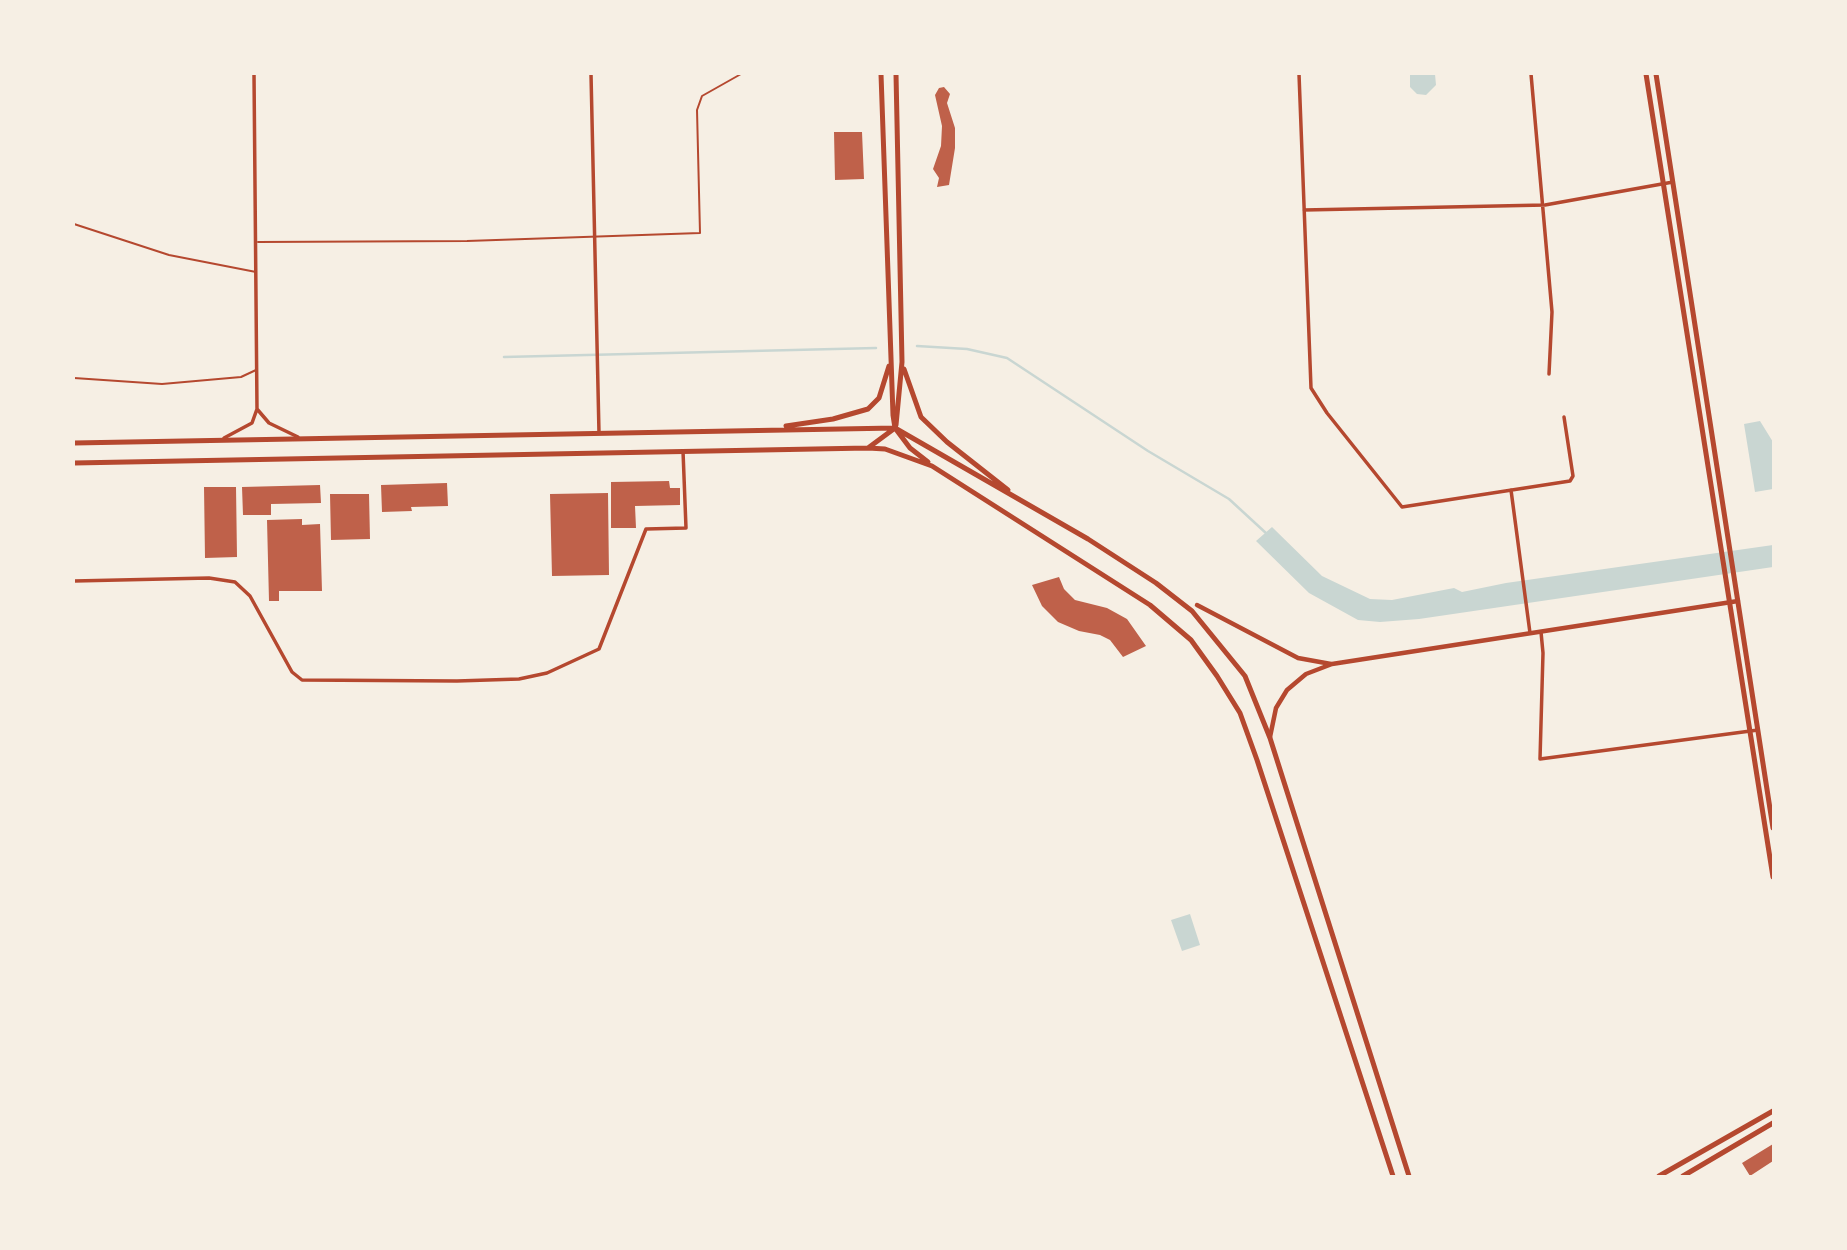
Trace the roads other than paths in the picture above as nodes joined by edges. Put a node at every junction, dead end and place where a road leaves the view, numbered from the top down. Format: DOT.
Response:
graph roads {
  1 [pos="254,74"];
  2 [pos="591,74"];
  3 [pos="740,74"];
  4 [pos="881,74"];
  5 [pos="896,74"];
  6 [pos="1298,74"];
  7 [pos="1531,74"];
  8 [pos="1646,74"];
  9 [pos="1656,74"];
  10 [pos="1673,182"];
  11 [pos="1664,183"];
  12 [pos="1545,205"];
  13 [pos="1304,210"];
  14 [pos="74,224"];
  15 [pos="595,237"];
  16 [pos="257,242"];
  17 [pos="257,273"];
  18 [pos="891,356"];
  19 [pos="902,362"];
  20 [pos="257,370"];
  21 [pos="1549,374"];
  22 [pos="74,379"];
  23 [pos="257,409"];
  24 [pos="1564,417"];
  25 [pos="895,428"];
  26 [pos="761,430"];
  27 [pos="599,433"];
  28 [pos="302,439"];
  29 [pos="219,441"];
  30 [pos="74,443"];
  31 [pos="868,447"];
  32 [pos="683,450"];
  33 [pos="74,463"];
  34 [pos="932,466"];
  35 [pos="1511,490"];
  36 [pos="1026,503"];
  37 [pos="74,582"];
  38 [pos="1738,601"];
  39 [pos="1730,602"];
  40 [pos="1197,604"];
  41 [pos="1541,632"];
  42 [pos="1530,633"];
  43 [pos="1332,664"];
  44 [pos="1758,730"];
  45 [pos="1751,731"];
  46 [pos="1270,738"];
  47 [pos="1773,828"];
  48 [pos="1773,877"];
  49 [pos="1773,1111"];
  50 [pos="1773,1123"];
  51 [pos="1393,1177"];
  52 [pos="1409,1177"];
  53 [pos="1659,1177"];
  54 [pos="1683,1177"];
  1 -- 16 [label="street"];
  2 -- 15 [label="street"];
  3 -- 15 [label="lane"];
  4 -- 18 [label="main road"];
  5 -- 19 [label="main road"];
  6 -- 13 [label="street"];
  7 -- 12 [label="street"];
  8 -- 11 [label="main road"];
  9 -- 10 [label="main road"];
  10 -- 11 [label="street"];
  10 -- 38 [label="main road"];
  11 -- 12 [label="street"];
  11 -- 39 [label="main road"];
  12 -- 13 [label="street"];
  12 -- 21 [label="street"];
  13 -- 35 [label="street"];
  14 -- 17 [label="lane"];
  15 -- 16 [label="lane"];
  15 -- 27 [label="street"];
  16 -- 17 [label="street"];
  17 -- 20 [label="street"];
  18 -- 25 [label="main road"];
  18 -- 26 [label="main road"];
  19 -- 25 [label="main road"];
  19 -- 36 [label="main road"];
  20 -- 22 [label="lane"];
  20 -- 23 [label="street"];
  23 -- 28 [label="street"];
  23 -- 29 [label="street"];
  24 -- 35 [label="street"];
  25 -- 26 [label="main road"];
  25 -- 31 [label="main road"];
  25 -- 34 [label="main road"];
  25 -- 36 [label="main road"];
  26 -- 27 [label="main road"];
  27 -- 28 [label="main road"];
  28 -- 29 [label="main road"];
  29 -- 30 [label="main road"];
  31 -- 32 [label="main road"];
  31 -- 34 [label="main road"];
  32 -- 33 [label="main road"];
  32 -- 37 [label="street"];
  34 -- 51 [label="main road"];
  35 -- 42 [label="street"];
  36 -- 46 [label="main road"];
  38 -- 39 [label="street"];
  38 -- 44 [label="main road"];
  39 -- 41 [label="street"];
  39 -- 45 [label="main road"];
  40 -- 43 [label="street"];
  41 -- 42 [label="street"];
  41 -- 45 [label="street"];
  42 -- 43 [label="street"];
  43 -- 46 [label="street"];
  44 -- 45 [label="street"];
  44 -- 47 [label="main road"];
  45 -- 48 [label="main road"];
  46 -- 52 [label="main road"];
  49 -- 53 [label="main road"];
  50 -- 54 [label="main road"];
}
